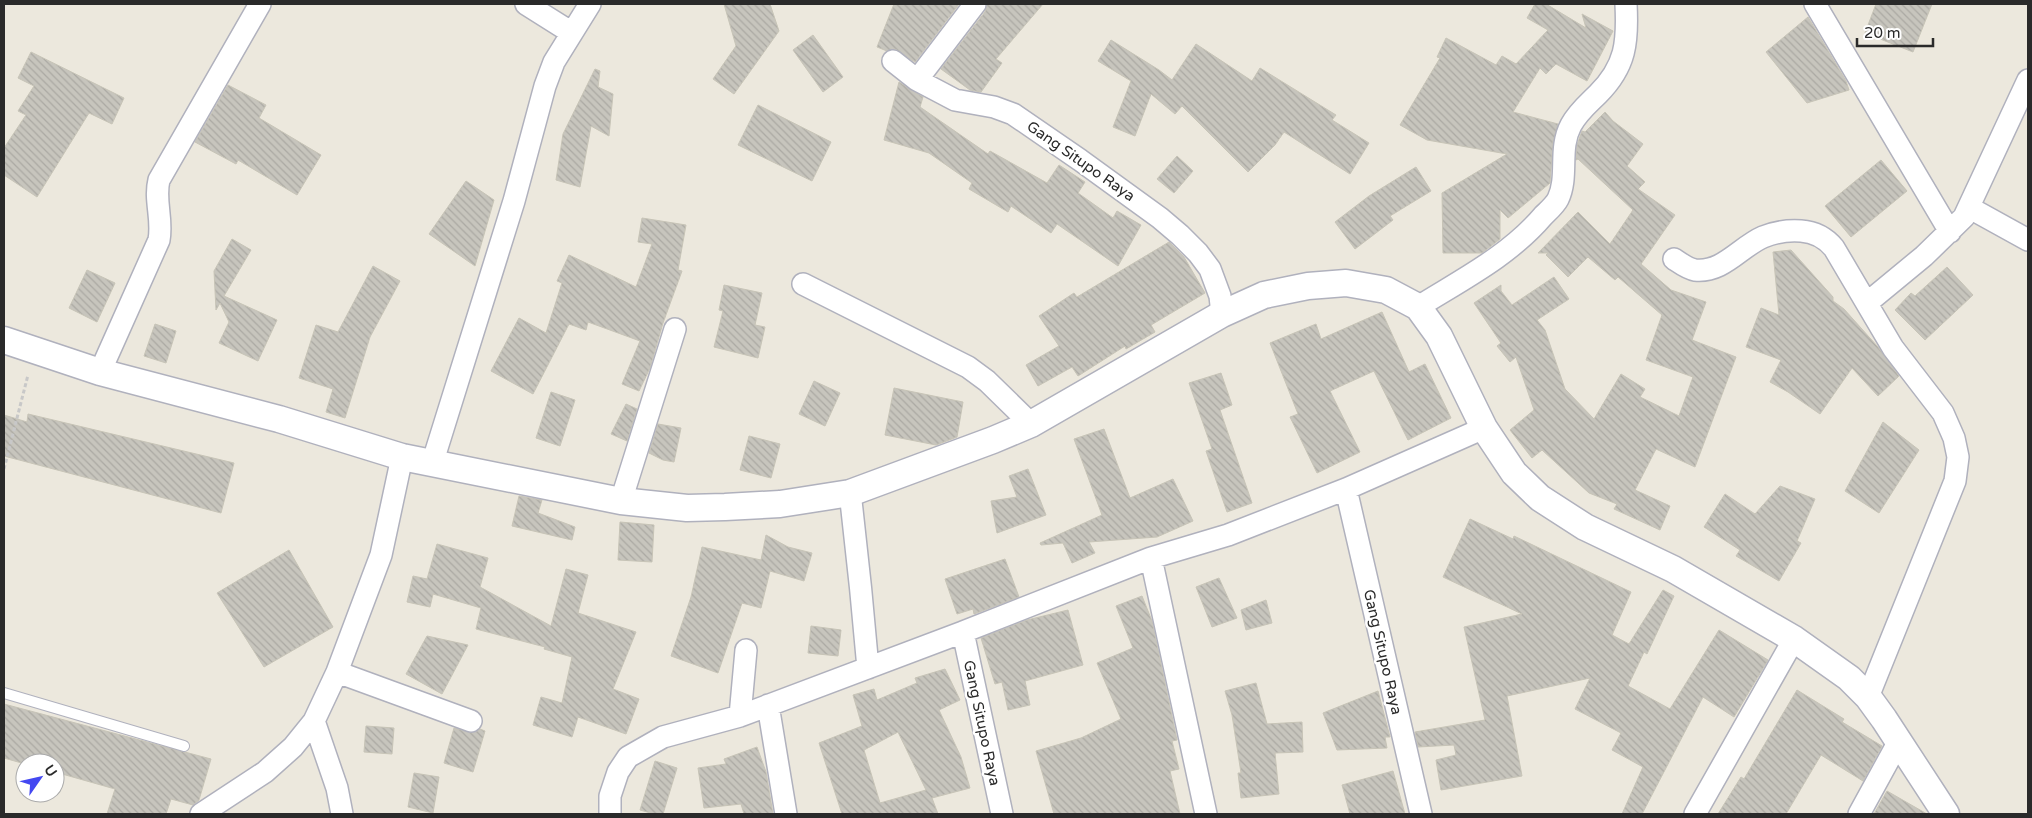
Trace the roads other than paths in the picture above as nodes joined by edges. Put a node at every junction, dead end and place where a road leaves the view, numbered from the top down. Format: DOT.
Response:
graph roads {
  1 [pos="260,4"];
  2 [pos="526,4"];
  3 [pos="590,4"];
  4 [pos="975,4"];
  5 [pos="1626,4"];
  6 [pos="1815,4"];
  7 [pos="572,33"];
  8 [pos="893,61"];
  9 [pos="917,80"];
  10 [pos="2028,80"];
  11 [pos="1970,208"];
  12 [pos="1950,232"];
  13 [pos="2028,240"];
  14 [pos="1674,260"];
  15 [pos="803,284"];
  16 [pos="1867,303"];
  17 [pos="1418,307"];
  18 [pos="1222,314"];
  19 [pos="675,329"];
  20 [pos="4,340"];
  21 [pos="100,372"];
  22 [pos="1032,424"];
  23 [pos="1484,428"];
  24 [pos="402,457"];
  25 [pos="432,464"];
  26 [pos="1346,489"];
  27 [pos="850,493"];
  28 [pos="621,501"];
  29 [pos="1151,558"];
  30 [pos="963,632"];
  31 [pos="1794,639"];
  32 [pos="746,650"];
  33 [pos="868,668"];
  34 [pos="336,672"];
  35 [pos="4,693"];
  36 [pos="1868,697"];
  37 [pos="768,705"];
  38 [pos="740,716"];
  39 [pos="314,721"];
  40 [pos="471,721"];
  41 [pos="1898,740"];
  42 [pos="184,746"];
  43 [pos="201,814"];
  44 [pos="342,814"];
  45 [pos="610,814"];
  46 [pos="786,814"];
  47 [pos="1002,814"];
  48 [pos="1206,814"];
  49 [pos="1421,814"];
  50 [pos="1695,814"];
  51 [pos="1859,814"];
  52 [pos="1946,814"];
  1 -- 21 [label="street"];
  2 -- 7 [label="street"];
  3 -- 7 [label="street"];
  4 -- 9 [label="street"];
  5 -- 17 [label="street"];
  6 -- 12 [label="street"];
  7 -- 25 [label="street"];
  8 -- 9 [label="street, Gang Situpo Raya"];
  9 -- 18 [label="street, Gang Situpo Raya"];
  10 -- 11 [label="street"];
  11 -- 12 [label="street"];
  11 -- 13 [label="street"];
  12 -- 16 [label="street"];
  14 -- 16 [label="street"];
  15 -- 22 [label="street"];
  16 -- 36 [label="street"];
  17 -- 18 [label="street"];
  17 -- 23 [label="street"];
  18 -- 22 [label="street"];
  19 -- 28 [label="street"];
  20 -- 21 [label="street"];
  21 -- 24 [label="street"];
  22 -- 27 [label="street"];
  23 -- 26 [label="street"];
  23 -- 31 [label="street"];
  24 -- 25 [label="street"];
  24 -- 34 [label="street"];
  25 -- 28 [label="street"];
  26 -- 29 [label="street"];
  26 -- 49 [label="street, Gang Situpo Raya"];
  27 -- 28 [label="street"];
  27 -- 33 [label="street"];
  29 -- 30 [label="street"];
  29 -- 48 [label="street"];
  30 -- 33 [label="street"];
  30 -- 47 [label="street, Gang Situpo Raya"];
  31 -- 36 [label="street"];
  31 -- 50 [label="street"];
  32 -- 38 [label="street"];
  33 -- 37 [label="street"];
  34 -- 39 [label="street"];
  34 -- 40 [label="street"];
  35 -- 42 [label="lane"];
  36 -- 41 [label="street"];
  37 -- 38 [label="street"];
  37 -- 46 [label="street"];
  38 -- 45 [label="street"];
  39 -- 43 [label="street"];
  39 -- 44 [label="street"];
  41 -- 51 [label="street"];
  41 -- 52 [label="street"];
}
